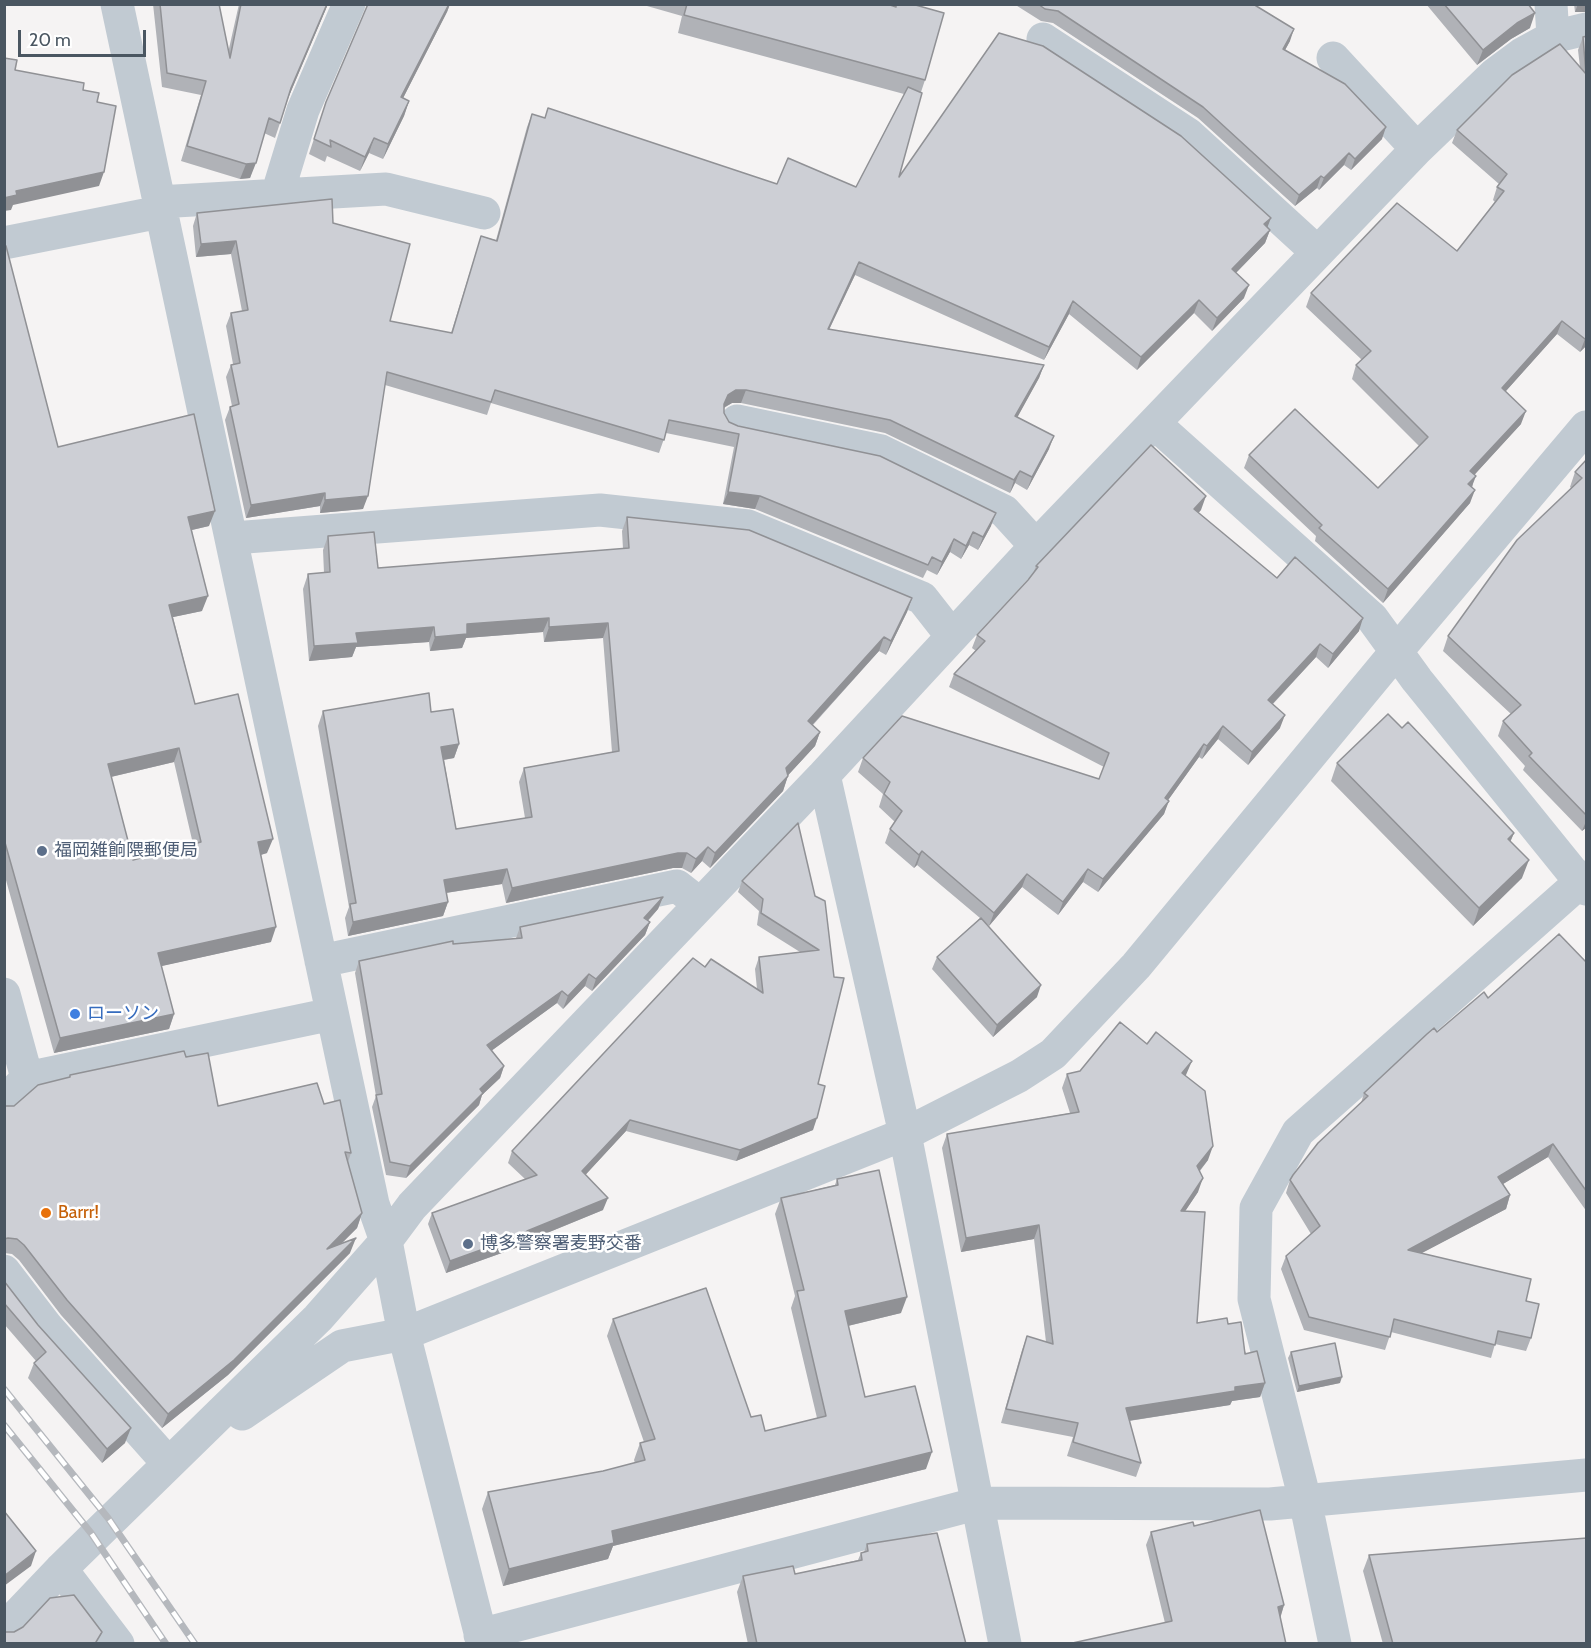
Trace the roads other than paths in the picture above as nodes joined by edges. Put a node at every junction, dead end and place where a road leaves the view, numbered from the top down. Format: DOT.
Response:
graph roads {
  1 [pos="117,4"];
  2 [pos="349,4"];
  3 [pos="1551,4"];
  4 [pos="1587,29"];
  5 [pos="1553,37"];
  6 [pos="1043,39"];
  7 [pos="1333,58"];
  8 [pos="1417,149"];
  9 [pos="277,195"];
  10 [pos="159,207"];
  11 [pos="484,213"];
  12 [pos="4,243"];
  13 [pos="1316,251"];
  14 [pos="737,420"];
  15 [pos="1154,423"];
  16 [pos="1587,427"];
  17 [pos="233,538"];
  18 [pos="1036,546"];
  19 [pos="951,635"];
  20 [pos="1396,653"];
  21 [pos="824,775"];
  22 [pos="1585,882"];
  23 [pos="700,903"];
  24 [pos="321,961"];
  25 [pos="4,994"];
  26 [pos="332,1014"];
  27 [pos="27,1078"];
  28 [pos="4,1103"];
  29 [pos="905,1134"];
  30 [pos="386,1241"];
  31 [pos="4,1271"];
  32 [pos="404,1334"];
  33 [pos="168,1463"];
  34 [pos="1587,1475"];
  35 [pos="1305,1500"];
  36 [pos="979,1503"];
  37 [pos="61,1569"];
  38 [pos="4,1629"];
  39 [pos="482,1639"];
  40 [pos="118,1644"];
  41 [pos="1005,1644"];
  42 [pos="1335,1644"];
  1 -- 10 [label="street"];
  2 -- 9 [label="street"];
  3 -- 5 [label="street"];
  4 -- 5 [label="street"];
  5 -- 8 [label="street"];
  6 -- 13 [label="street"];
  7 -- 8 [label="street"];
  8 -- 13 [label="street"];
  9 -- 10 [label="street"];
  9 -- 11 [label="street"];
  10 -- 12 [label="street"];
  10 -- 17 [label="street"];
  13 -- 15 [label="street"];
  14 -- 18 [label="street"];
  15 -- 18 [label="street"];
  15 -- 20 [label="street"];
  16 -- 20 [label="street"];
  17 -- 19 [label="street"];
  17 -- 24 [label="street"];
  18 -- 19 [label="street"];
  19 -- 21 [label="street"];
  20 -- 22 [label="street"];
  20 -- 29 [label="street"];
  21 -- 23 [label="street"];
  21 -- 29 [label="street"];
  22 -- 35 [label="street"];
  23 -- 24 [label="street"];
  23 -- 30 [label="street"];
  24 -- 26 [label="street"];
  25 -- 27 [label="street"];
  26 -- 27 [label="street"];
  26 -- 30 [label="street"];
  27 -- 28 [label="street"];
  29 -- 32 [label="street"];
  29 -- 36 [label="street"];
  30 -- 32 [label="street"];
  30 -- 33 [label="street"];
  31 -- 33 [label="street"];
  32 -- 33 [label="street"];
  32 -- 39 [label="street"];
  33 -- 37 [label="street"];
  34 -- 35 [label="street"];
  35 -- 36 [label="street"];
  35 -- 42 [label="street"];
  36 -- 39 [label="street"];
  36 -- 41 [label="street"];
  37 -- 38 [label="street"];
  37 -- 40 [label="street"];
}
